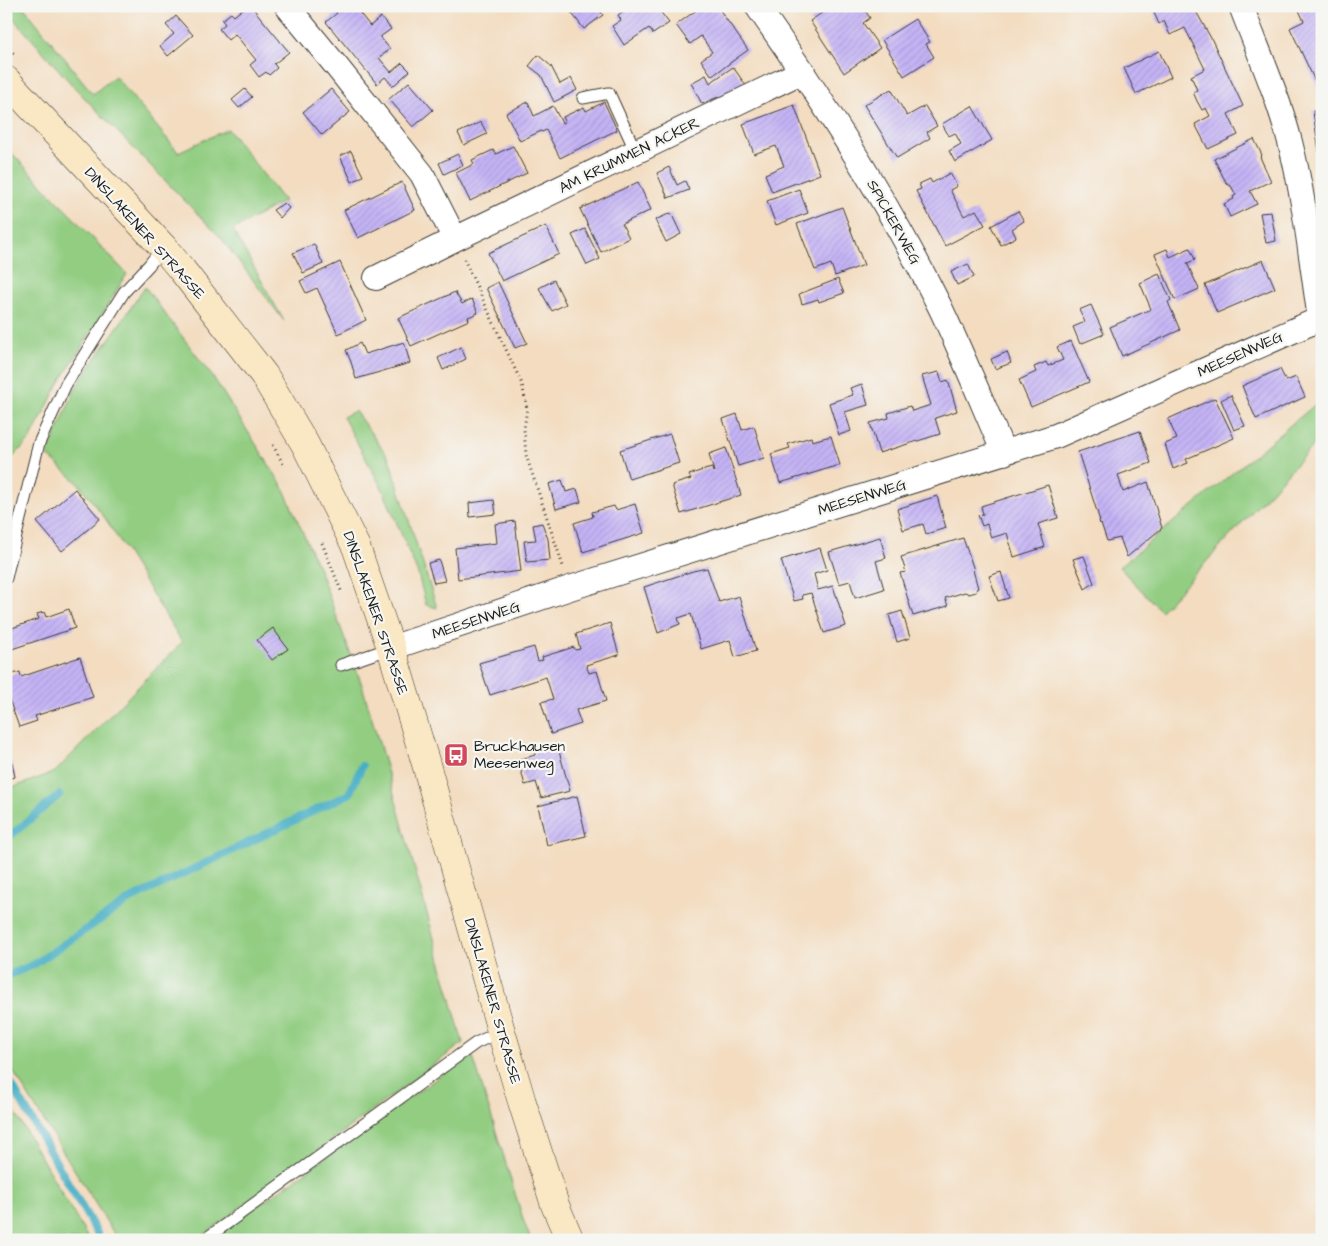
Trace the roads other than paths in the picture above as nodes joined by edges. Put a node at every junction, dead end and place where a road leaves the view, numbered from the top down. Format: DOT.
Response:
graph roads {
  1 [pos="287,6"];
  2 [pos="757,6"];
  3 [pos="1241,6"];
  4 [pos="803,71"];
  5 [pos="6,80"];
  6 [pos="583,98"];
  7 [pos="636,152"];
  8 [pos="455,239"];
  9 [pos="163,247"];
  10 [pos="376,278"];
  11 [pos="1321,318"];
  12 [pos="1004,453"];
  13 [pos="6,578"];
  14 [pos="391,648"];
  15 [pos="341,665"];
  16 [pos="501,1031"];
  17 [pos="204,1240"];
  18 [pos="570,1240"];
  1 -- 8 [label="street"];
  2 -- 4 [label="street, SPICKERWEG"];
  3 -- 11 [label="street"];
  4 -- 7 [label="street, AM KRUMMEN ACKER"];
  4 -- 12 [label="street, SPICKERWEG"];
  5 -- 9 [label="main road, DINSLAKENER STRASSE"];
  6 -- 7 [label="lane"];
  7 -- 8 [label="street, AM KRUMMEN ACKER"];
  8 -- 10 [label="street, AM KRUMMEN ACKER"];
  9 -- 13 [label="lane"];
  9 -- 14 [label="main road, DINSLAKENER STRASSE"];
  11 -- 12 [label="street, MEESENWEG"];
  12 -- 14 [label="street, MEESENWEG"];
  14 -- 15 [label="lane"];
  14 -- 16 [label="main road, DINSLAKENER STRASSE"];
  16 -- 17 [label="lane"];
  16 -- 18 [label="main road, DINSLAKENER STRASSE"];
}
